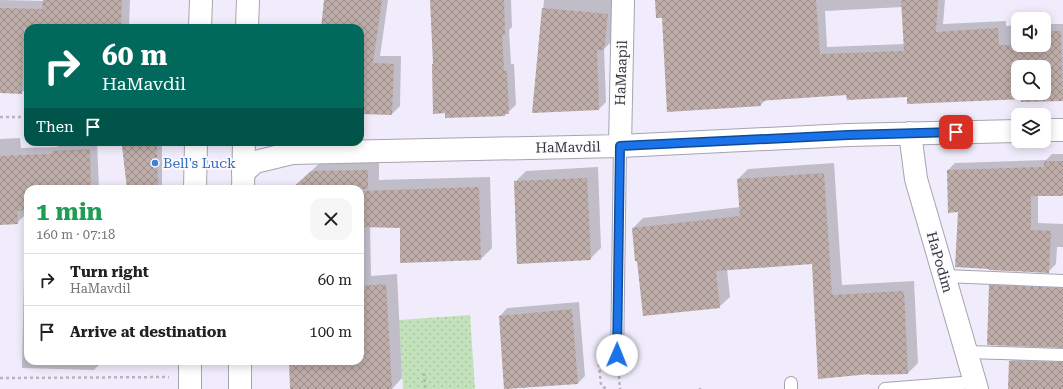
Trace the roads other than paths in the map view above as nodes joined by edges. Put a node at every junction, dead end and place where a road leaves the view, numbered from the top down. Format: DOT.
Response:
graph roads {
  1 [pos="201,0"];
  2 [pos="248,0"];
  3 [pos="623,0"];
  4 [pos="200,24"];
  5 [pos="247,24"];
  6 [pos="1051,130"];
  7 [pos="1063,130"];
  8 [pos="1011,131"];
  9 [pos="910,133"];
  10 [pos="196,146"];
  11 [pos="244,146"];
  12 [pos="620,146"];
  13 [pos="243,181"];
  14 [pos="195,185"];
  15 [pos="944,276"];
  16 [pos="1063,281"];
  17 [pos="966,352"];
  18 [pos="1063,355"];
  19 [pos="624,359"];
  20 [pos="240,365"];
  21 [pos="976,386"];
  22 [pos="240,389"];
  23 [pos="885,389"];
  1 -- 4 [label="street"];
  2 -- 5 [label="street"];
  3 -- 12 [label="street, HaMaapil"];
  6 -- 7 [label="street"];
  8 -- 9 [label="street, HaMavdil"];
  9 -- 12 [label="street, HaMavdil"];
  9 -- 15 [label="street, HaPodim"];
  10 -- 14 [label="street"];
  11 -- 13 [label="street"];
  12 -- 13 [label="street, HaMavdil"];
  12 -- 19 [label="lane"];
  15 -- 16 [label="lane"];
  15 -- 17 [label="street, HaPodim"];
  17 -- 18 [label="lane"];
  17 -- 21 [label="street, HaPodim"];
  20 -- 22 [label="street"];
  21 -- 23 [label="lane"];
}
